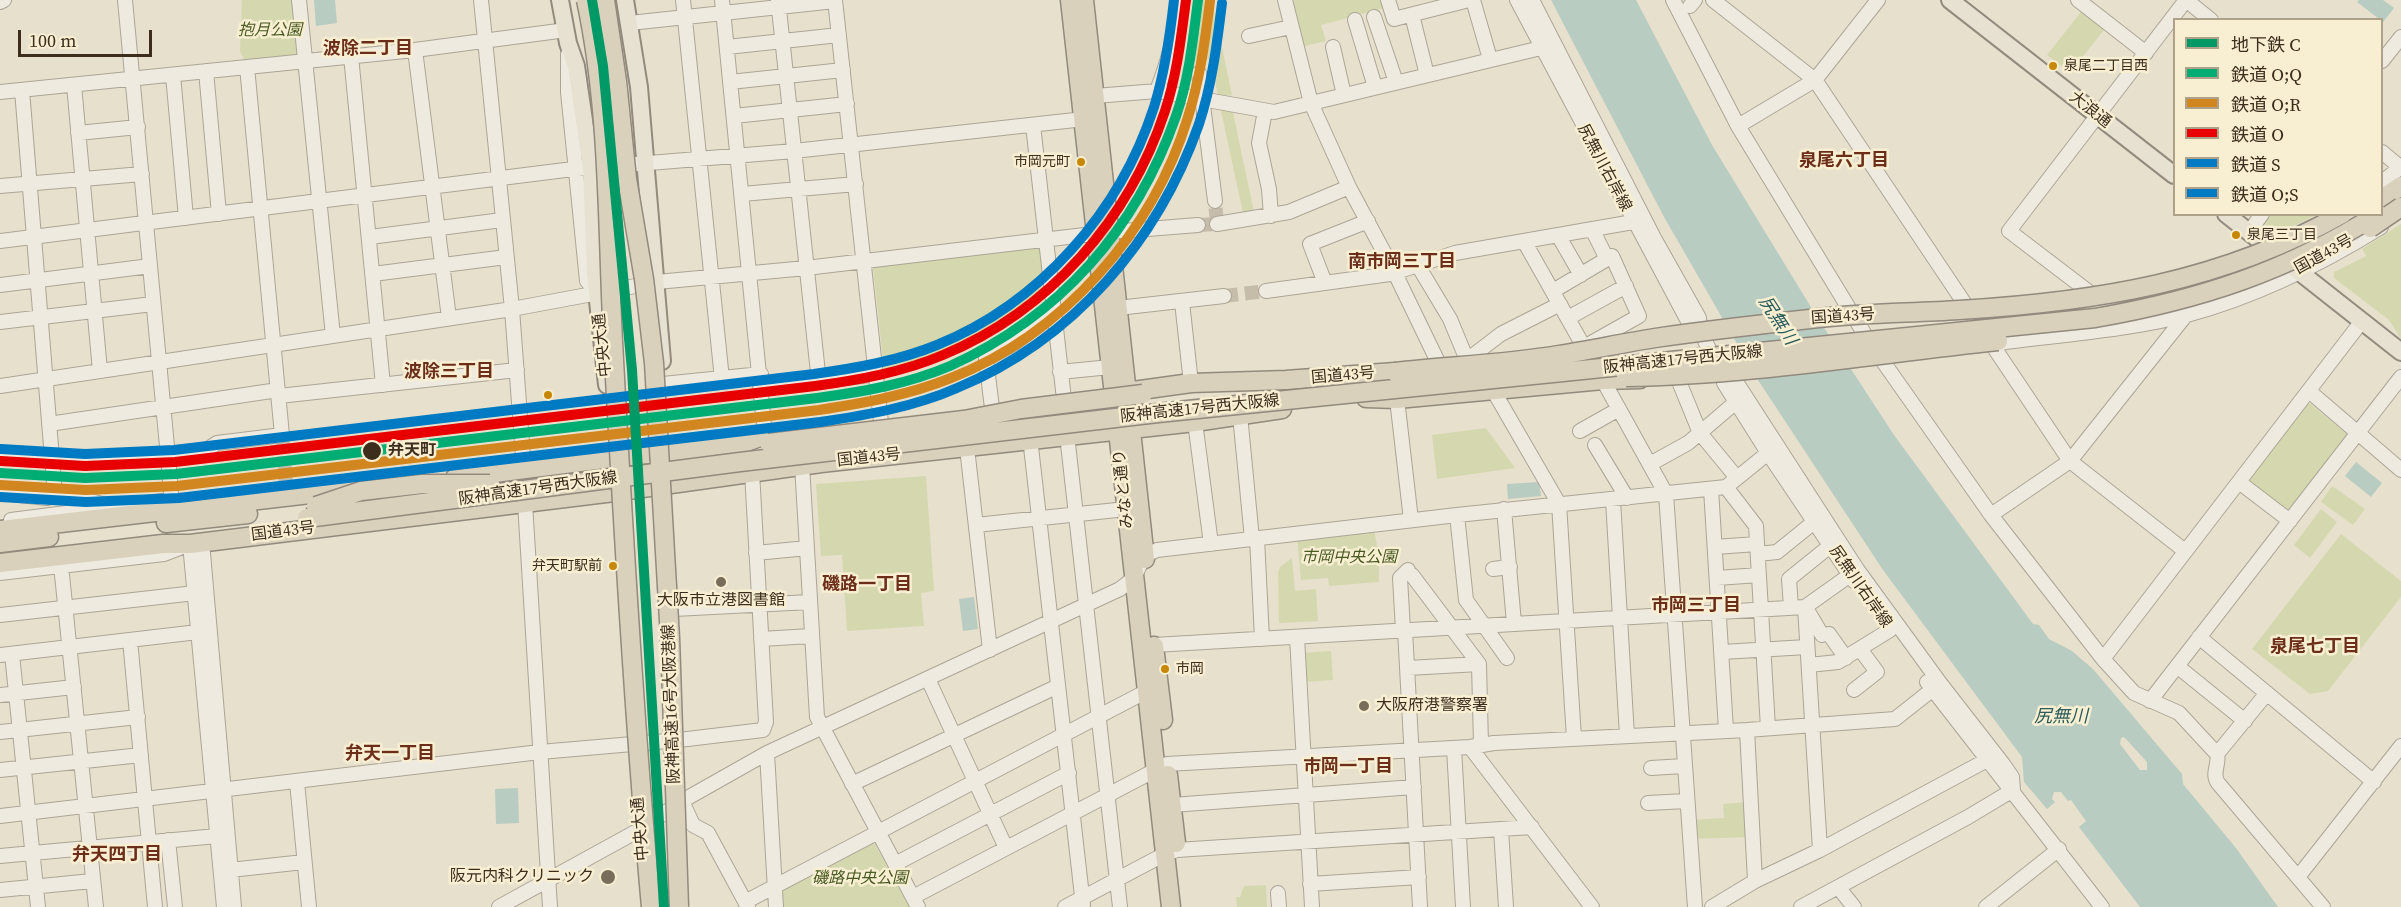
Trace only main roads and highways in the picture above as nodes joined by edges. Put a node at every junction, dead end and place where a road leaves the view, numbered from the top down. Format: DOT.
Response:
graph roads {
  1 [pos="560,0"];
  2 [pos="577,0"];
  3 [pos="586,0"];
  4 [pos="605,0"];
  5 [pos="612,0"];
  6 [pos="626,0"];
  7 [pos="1070,0"];
  8 [pos="1084,0"];
  9 [pos="1960,3"];
  10 [pos="2173,173"];
  11 [pos="2401,177"];
  12 [pos="2401,186"];
  13 [pos="2383,189"];
  14 [pos="2383,198"];
  15 [pos="2401,199"];
  16 [pos="2401,207"];
  17 [pos="2383,211"];
  18 [pos="2229,216"];
  19 [pos="2338,216"];
  20 [pos="2354,216"];
  21 [pos="2375,216"];
  22 [pos="1102,233"];
  23 [pos="1964,307"];
  24 [pos="1699,324"];
  25 [pos="2378,334"];
  26 [pos="1965,344"];
  27 [pos="2401,352"];
  28 [pos="1643,359"];
  29 [pos="2401,364"];
  30 [pos="1354,374"];
  31 [pos="1725,374"];
  32 [pos="1269,390"];
  33 [pos="1119,393"];
  34 [pos="1397,396"];
  35 [pos="1246,409"];
  36 [pos="617,412"];
  37 [pos="1124,430"];
  38 [pos="767,439"];
  39 [pos="663,443"];
  40 [pos="708,447"];
  41 [pos="611,458"];
  42 [pos="821,463"];
  43 [pos="710,478"];
  44 [pos="669,484"];
  45 [pos="333,492"];
  46 [pos="614,492"];
  47 [pos="565,498"];
  48 [pos="0,530"];
  49 [pos="1,553"];
  50 [pos="1161,766"];
  51 [pos="1171,852"];
  52 [pos="650,907"];
  53 [pos="679,907"];
  54 [pos="687,907"];
  55 [pos="1171,907"];
  56 [pos="1183,907"];
  1 -- 41 [label="main road, 中央大通"];
  2 -- 36 [label="highway, bridge"];
  3 -- 36 [label="highway, bridge"];
  4 -- 39 [label="highway, 阪神高速16号大阪港線, bridge"];
  5 -- 39 [label="highway, bridge"];
  6 -- 39 [label="main road"];
  7 -- 22 [label="highway, みなと通り"];
  8 -- 22 [label="highway, みなと通り"];
  9 -- 10 [label="main road, 大浪通"];
  11 -- 13 [label="highway"];
  12 -- 14 [label="highway"];
  15 -- 17 [label="highway"];
  16 -- 26 [label="highway, 国道43号, bridge"];
  18 -- 25 [label="main road"];
  19 -- 23 [label="highway, 国道43号, bridge"];
  20 -- 28 [label="highway, 阪神高速17号西大阪線"];
  21 -- 28 [label="highway, 阪神高速17号西大阪線, bridge"];
  22 -- 33 [label="highway, みなと通り"];
  22 -- 33 [label="highway, みなと通り"];
  23 -- 28 [label="highway, bridge"];
  23 -- 30 [label="highway, 国道43号, bridge"];
  24 -- 30 [label="highway"];
  25 -- 27 [label="main road"];
  25 -- 29 [label="main road"];
  26 -- 28 [label="highway, bridge"];
  26 -- 34 [label="highway, 国道43号, bridge"];
  28 -- 32 [label="highway, 阪神高速17号西大阪線, bridge"];
  28 -- 35 [label="highway, 阪神高速17号西大阪線, bridge"];
  30 -- 33 [label="highway, 国道43号"];
  31 -- 34 [label="highway"];
  32 -- 38 [label="highway, bridge"];
  32 -- 49 [label="highway, 阪神高速17号西大阪線, bridge"];
  33 -- 37 [label="highway, みなと通り"];
  33 -- 38 [label="highway, 国道43号"];
  34 -- 35 [label="highway, 国道43号"];
  35 -- 37 [label="highway, 国道43号"];
  35 -- 42 [label="highway, bridge"];
  35 -- 49 [label="highway, 阪神高速17号西大阪線, bridge"];
  36 -- 52 [label="highway, bridge"];
  37 -- 42 [label="highway, 国道43号"];
  37 -- 50 [label="highway, みなと通り"];
  37 -- 50 [label="highway, みなと通り"];
  38 -- 40 [label="highway, 国道43号"];
  39 -- 40 [label="highway, 国道43号"];
  39 -- 41 [label="highway, 国道43号"];
  39 -- 44 [label="main road"];
  39 -- 53 [label="highway, 阪神高速16号大阪港線, bridge"];
  40 -- 43 [label="highway"];
  41 -- 45 [label="highway, 国道43号"];
  41 -- 46 [label="main road, 中央大通"];
  42 -- 43 [label="highway, 国道43号"];
  43 -- 44 [label="highway, 国道43号"];
  44 -- 46 [label="highway, 国道43号"];
  44 -- 54 [label="main road"];
  45 -- 47 [label="highway, 国道43号"];
  45 -- 48 [label="highway, 国道43号"];
  46 -- 47 [label="highway, 国道43号"];
  46 -- 52 [label="main road, 中央大通"];
  47 -- 49 [label="highway, 国道43号"];
  50 -- 51 [label="highway, みなと通り"];
  50 -- 51 [label="highway, みなと通り"];
  51 -- 55 [label="highway, みなと通り"];
  51 -- 56 [label="highway, みなと通り"];
}
